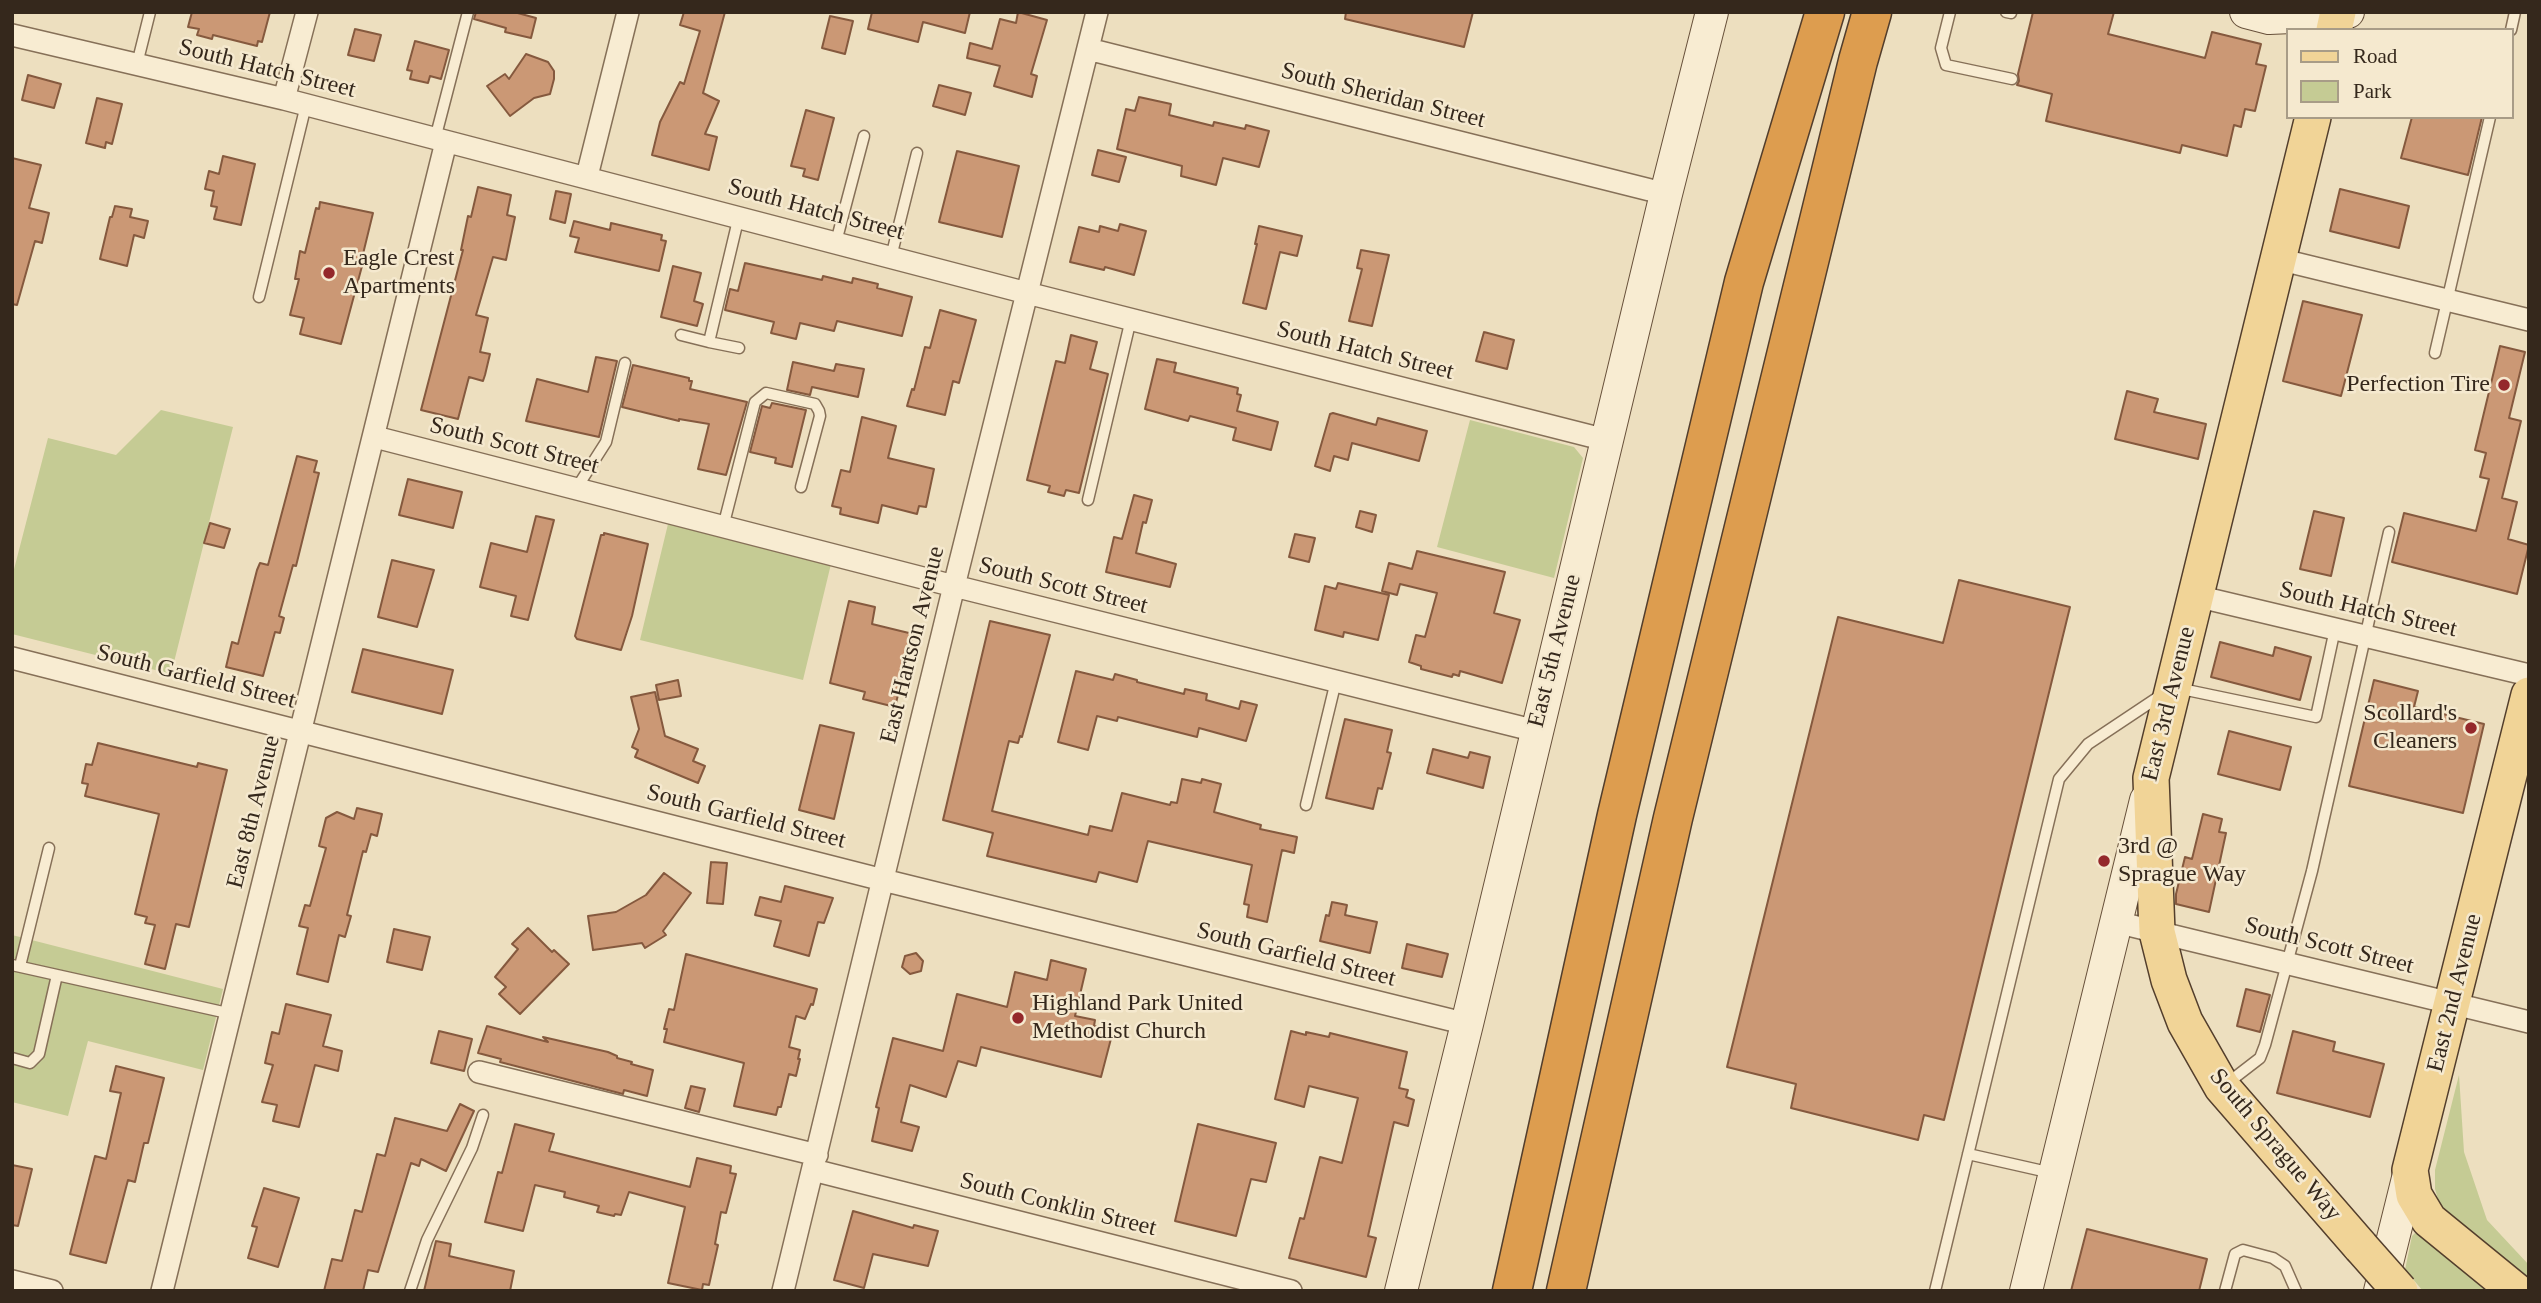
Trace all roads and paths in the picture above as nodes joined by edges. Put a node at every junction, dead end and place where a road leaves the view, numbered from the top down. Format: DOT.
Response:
graph roads {
  1 [pos="150,12"];
  2 [pos="307,12"];
  3 [pos="467,12"];
  4 [pos="628,12"];
  5 [pos="1097,12"];
  6 [pos="1712,12"];
  7 [pos="1825,12"];
  8 [pos="1872,12"];
  9 [pos="1950,12"];
  10 [pos="2246,12"];
  11 [pos="2339,17"];
  12 [pos="12,34"];
  13 [pos="1088,49"];
  14 [pos="137,64"];
  15 [pos="2012,79"];
  16 [pos="284,99"];
  17 [pos="306,105"];
  18 [pos="2312,119"];
  19 [pos="2490,119"];
  20 [pos="864,136"];
  21 [pos="441,140"];
  22 [pos="918,153"];
  23 [pos="587,176"];
  24 [pos="1666,194"];
  25 [pos="738,216"];
  26 [pos="836,243"];
  27 [pos="891,257"];
  28 [pos="2278,260"];
  29 [pos="1027,293"];
  30 [pos="259,297"];
  31 [pos="2447,299"];
  32 [pos="1131,319"];
  33 [pos="2529,320"];
  34 [pos="681,335"];
  35 [pos="709,342"];
  36 [pos="739,348"];
  37 [pos="2435,353"];
  38 [pos="625,363"];
  39 [pos="375,437"];
  40 [pos="1606,440"];
  41 [pos="801,487"];
  42 [pos="576,489"];
  43 [pos="1088,500"];
  44 [pos="723,527"];
  45 [pos="2389,532"];
  46 [pos="954,586"];
  47 [pos="2196,596"];
  48 [pos="2335,629"];
  49 [pos="2365,636"];
  50 [pos="12,658"];
  51 [pos="2529,675"];
  52 [pos="1336,681"];
  53 [pos="2173,687"];
  54 [pos="2529,695"];
  55 [pos="302,730"];
  56 [pos="1536,731"];
  57 [pos="2151,778"];
  58 [pos="1306,805"];
  59 [pos="1617,815"];
  60 [pos="1673,818"];
  61 [pos="49,849"];
  62 [pos="883,880"];
  63 [pos="2116,922"];
  64 [pos="2157,932"];
  65 [pos="2287,963"];
  66 [pos="16,965"];
  67 [pos="57,975"];
  68 [pos="2452,1004"];
  69 [pos="232,1014"];
  70 [pos="2529,1023"];
  71 [pos="1467,1024"];
  72 [pos="12,1058"];
  73 [pos="480,1072"];
  74 [pos="2222,1087"];
  75 [pos="483,1115"];
  76 [pos="1968,1154"];
  77 [pos="815,1163"];
  78 [pos="2410,1170"];
  79 [pos="2055,1174"];
  80 [pos="12,1281"];
  81 [pos="52,1291"];
  82 [pos="162,1291"];
  83 [pos="410,1291"];
  84 [pos="783,1291"];
  85 [pos="1291,1291"];
  86 [pos="1401,1291"];
  87 [pos="1489,1291"];
  88 [pos="1512,1291"];
  89 [pos="1566,1291"];
  90 [pos="1587,1291"];
  91 [pos="1935,1291"];
  92 [pos="2026,1291"];
  93 [pos="2225,1291"];
  94 [pos="2296,1291"];
  95 [pos="2380,1291"];
  96 [pos="2400,1291"];
  97 [pos="2516,1291"];
  1 -- 14 [label="lane"];
  2 -- 16 [label="street"];
  3 -- 21 [label="lane"];
  4 -- 23 [label="street"];
  5 -- 13 [label="street, East Hartson Avenue"];
  6 -- 24 [label="street, East 5th Avenue"];
  7 -- 59 [label="highway"];
  8 -- 60 [label="highway"];
  9 -- 15 [label="lane"];
  10 -- 11 [label="street"];
  12 -- 14 [label="street, South Hatch Street"];
  13 -- 24 [label="street, South Sheridan Street"];
  13 -- 29 [label="street, East Hartson Avenue"];
  14 -- 16 [label="street, South Hatch Street"];
  16 -- 17 [label="street, South Hatch Street"];
  17 -- 21 [label="street, South Hatch Street"];
  17 -- 30 [label="lane"];
  18 -- 28 [label="main road, East 3rd Avenue"];
  19 -- 31 [label="lane"];
  20 -- 26 [label="lane"];
  21 -- 23 [label="street, South Hatch Street"];
  21 -- 39 [label="street, East 8th Avenue"];
  22 -- 27 [label="lane"];
  23 -- 25 [label="street, South Hatch Street"];
  24 -- 40 [label="street, East 5th Avenue"];
  25 -- 26 [label="street, South Hatch Street"];
  25 -- 35 [label="lane"];
  26 -- 27 [label="street, South Hatch Street"];
  27 -- 29 [label="street, South Hatch Street"];
  28 -- 31 [label="street"];
  28 -- 47 [label="main road, East 3rd Avenue"];
  29 -- 32 [label="street, South Hatch Street"];
  29 -- 46 [label="street, East Hartson Avenue"];
  31 -- 33 [label="street"];
  31 -- 37 [label="lane"];
  32 -- 40 [label="street, South Hatch Street"];
  32 -- 43 [label="lane"];
  34 -- 35 [label="lane"];
  35 -- 36 [label="lane"];
  38 -- 42 [label="lane"];
  39 -- 42 [label="street, South Scott Street"];
  39 -- 55 [label="street, East 8th Avenue"];
  40 -- 56 [label="street, East 5th Avenue"];
  41 -- 44 [label="lane"];
  42 -- 44 [label="street, South Scott Street"];
  44 -- 46 [label="street, South Scott Street"];
  45 -- 49 [label="lane"];
  46 -- 52 [label="street, South Scott Street"];
  46 -- 62 [label="street, East Hartson Avenue"];
  47 -- 48 [label="street, South Hatch Street"];
  47 -- 53 [label="main road, East 3rd Avenue"];
  48 -- 49 [label="street, South Hatch Street"];
  48 -- 53 [label="lane"];
  49 -- 51 [label="street, South Hatch Street"];
  49 -- 65 [label="lane"];
  50 -- 55 [label="street, South Garfield Street"];
  52 -- 56 [label="street, South Scott Street"];
  52 -- 58 [label="lane"];
  53 -- 57 [label="main road, East 3rd Avenue"];
  53 -- 76 [label="lane"];
  54 -- 68 [label="main road, East 2nd Avenue"];
  55 -- 62 [label="street, South Garfield Street"];
  55 -- 69 [label="street, East 8th Avenue"];
  56 -- 71 [label="street, East 5th Avenue"];
  57 -- 63 [label="street, East 3rd Avenue"];
  57 -- 64 [label="main road, South Sprague Way"];
  59 -- 87 [label="highway"];
  59 -- 88 [label="highway"];
  60 -- 89 [label="highway"];
  60 -- 90 [label="highway"];
  61 -- 66 [label="lane"];
  62 -- 71 [label="street, South Garfield Street"];
  62 -- 77 [label="street, East Hartson Avenue"];
  63 -- 64 [label="street, South Scott Street"];
  63 -- 79 [label="street, East 3rd Avenue"];
  64 -- 65 [label="street, South Scott Street"];
  64 -- 74 [label="main road, South Sprague Way"];
  65 -- 68 [label="street, South Scott Street"];
  65 -- 74 [label="lane"];
  66 -- 67 [label="lane"];
  67 -- 69 [label="lane"];
  67 -- 72 [label="lane"];
  68 -- 70 [label="street, South Scott Street"];
  68 -- 78 [label="main road, East 2nd Avenue"];
  69 -- 82 [label="street, East 8th Avenue"];
  71 -- 86 [label="street, East 5th Avenue"];
  73 -- 77 [label="street, South Conklin Street"];
  74 -- 96 [label="main road, South Sprague Way, bridge"];
  75 -- 83 [label="lane"];
  76 -- 79 [label="lane"];
  76 -- 91 [label="lane"];
  77 -- 84 [label="street, East Hartson Avenue"];
  77 -- 85 [label="street, South Conklin Street"];
  78 -- 95 [label="street, East 2nd Avenue"];
  78 -- 97 [label="main road"];
  79 -- 92 [label="street, East 3rd Avenue"];
  80 -- 81 [label="street"];
  93 -- 94 [label="lane"];
}
